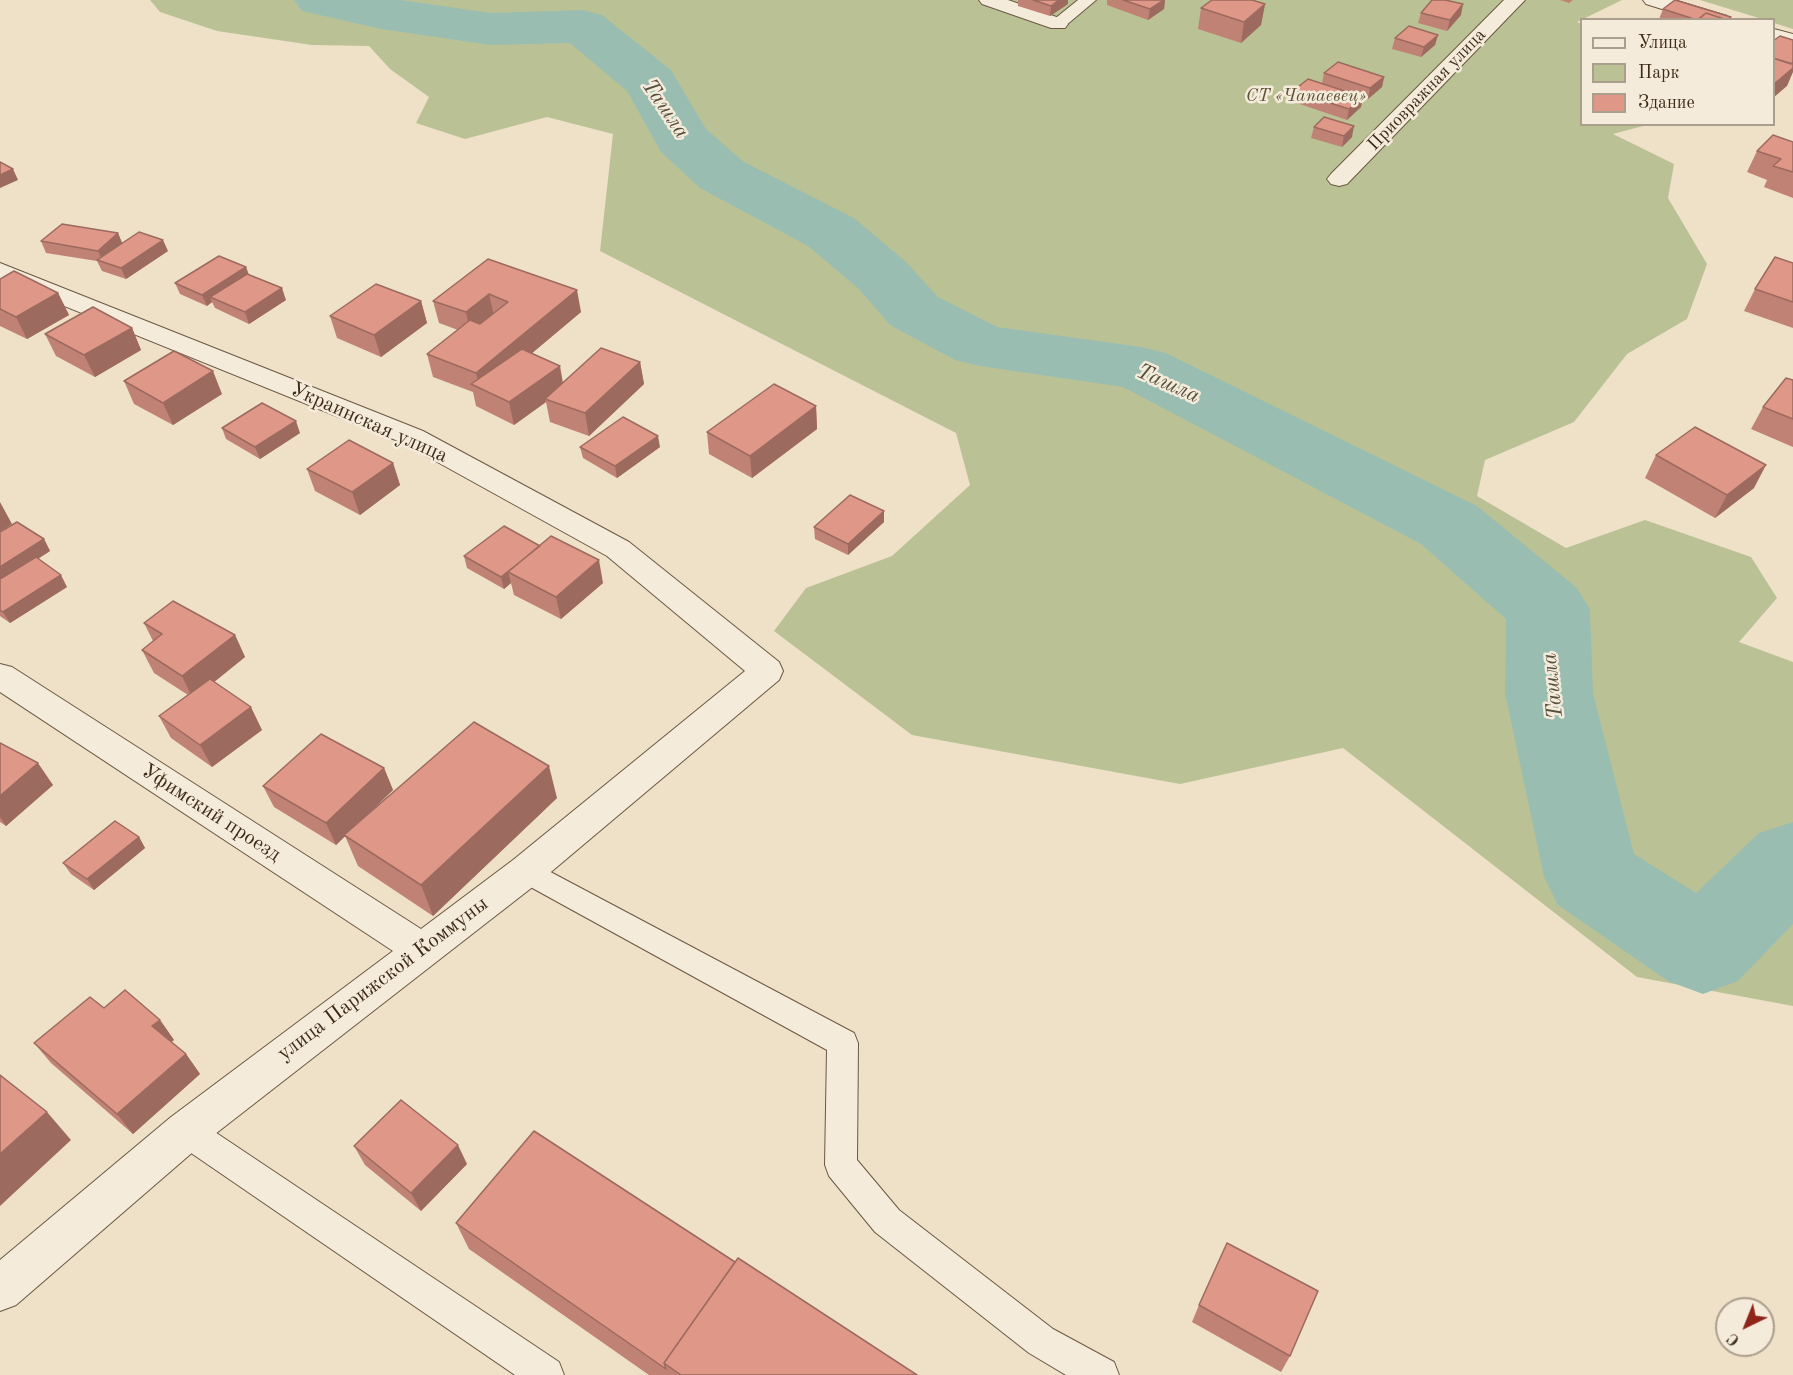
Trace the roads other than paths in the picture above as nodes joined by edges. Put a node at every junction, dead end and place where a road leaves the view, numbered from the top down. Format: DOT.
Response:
graph roads {
  1 [pos="989,0"];
  2 [pos="1088,0"];
  3 [pos="1515,0"];
  4 [pos="1653,0"];
  5 [pos="1713,18"];
  6 [pos="1058,24"];
  7 [pos="1775,36"];
  8 [pos="1793,41"];
  9 [pos="1339,179"];
  10 [pos="0,272"];
  11 [pos="767,671"];
  12 [pos="0,676"];
  13 [pos="526,871"];
  14 [pos="421,949"];
  15 [pos="186,1131"];
  16 [pos="0,1289"];
  17 [pos="546,1375"];
  18 [pos="1101,1375"];
  1 -- 6 [label="street"];
  2 -- 6 [label="lane"];
  3 -- 9 [label="street, Приовражная улица"];
  4 -- 5 [label="street"];
  7 -- 8 [label="street"];
  10 -- 11 [label="street, Украинская улица"];
  11 -- 13 [label="street, улица Парижской Коммуны"];
  12 -- 14 [label="street, Уфимский проезд"];
  13 -- 14 [label="street, улица Парижской Коммуны"];
  13 -- 18 [label="lane"];
  14 -- 15 [label="street, улица Парижской Коммуны"];
  15 -- 16 [label="street, улица Парижской Коммуны"];
  15 -- 17 [label="lane"];
}
